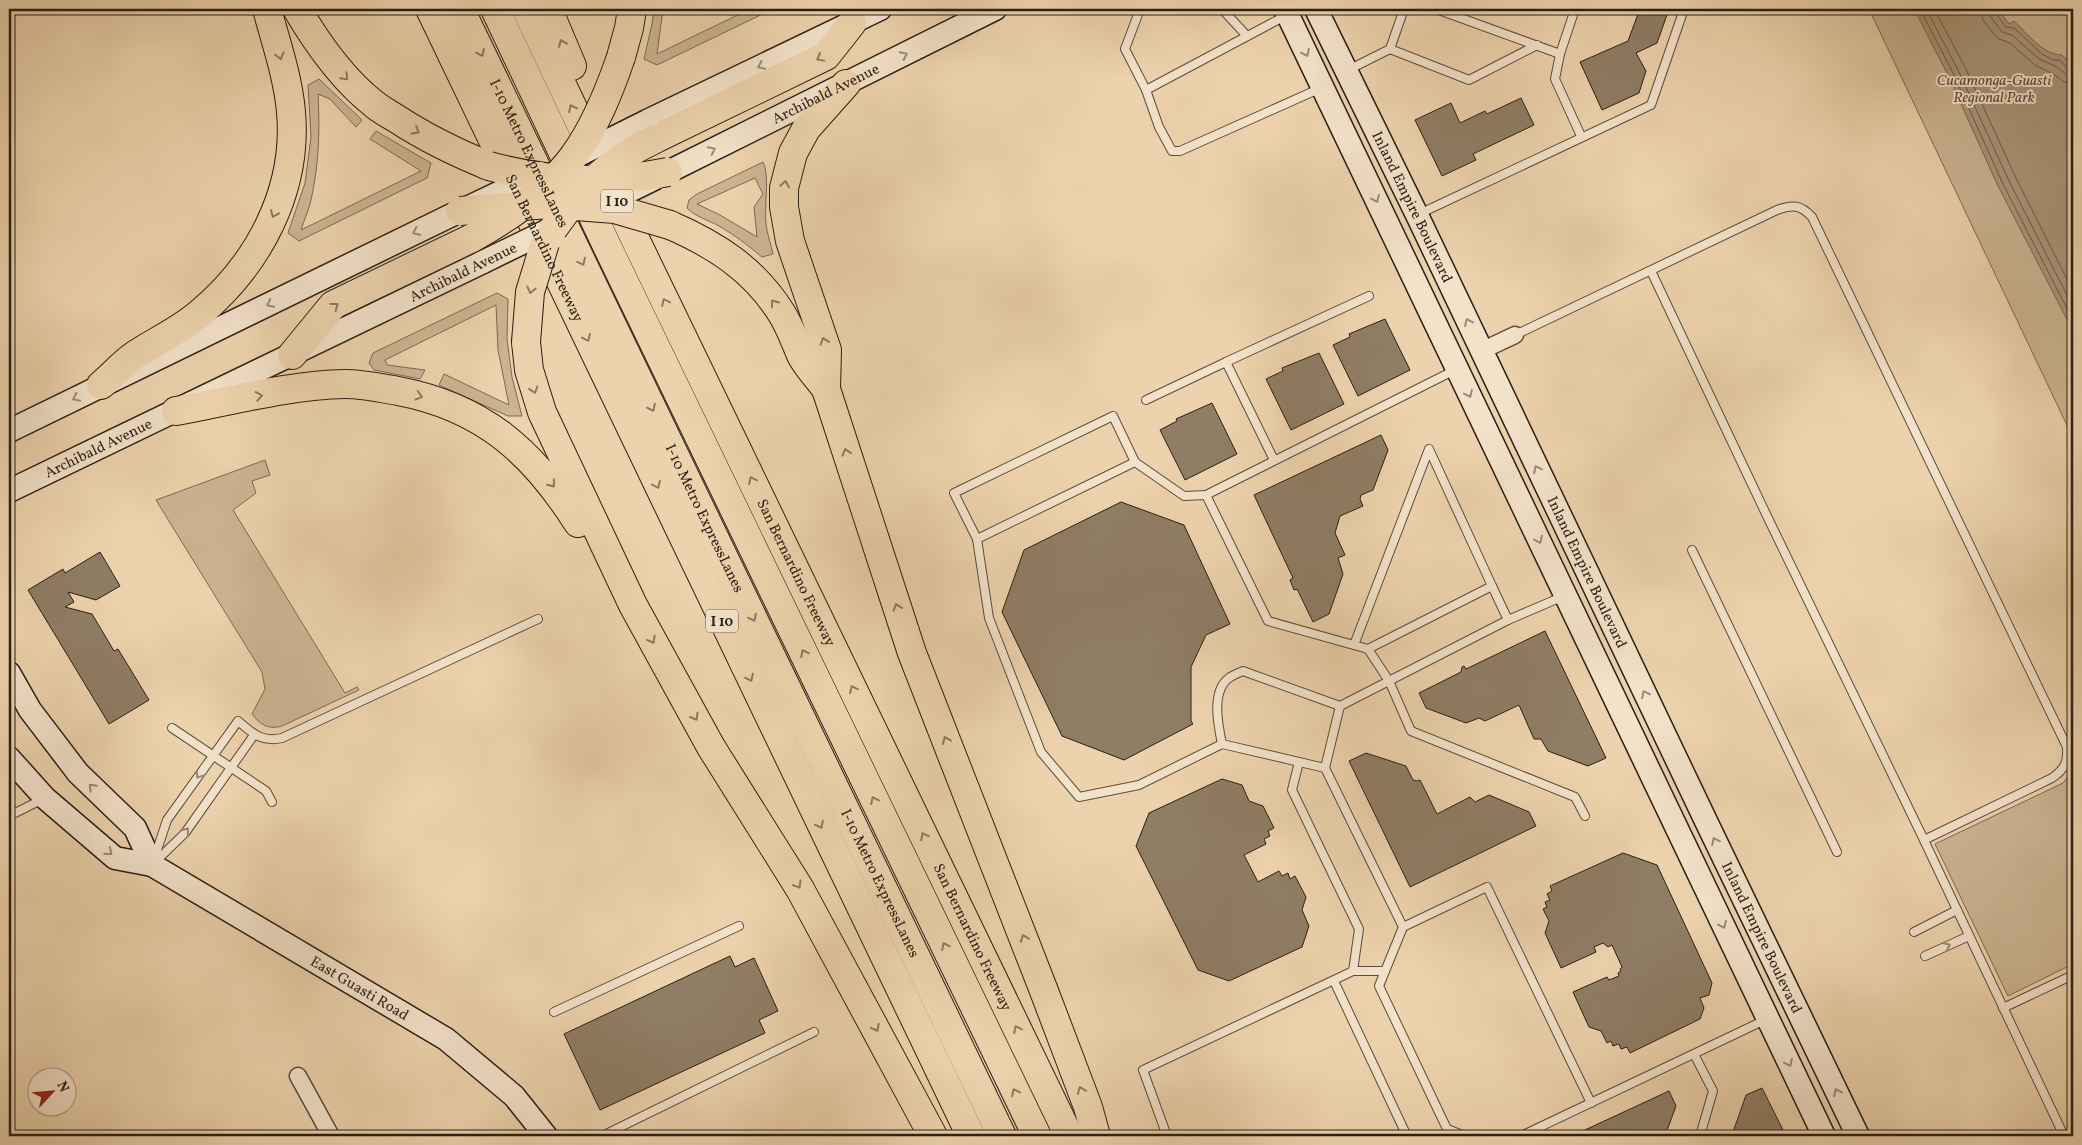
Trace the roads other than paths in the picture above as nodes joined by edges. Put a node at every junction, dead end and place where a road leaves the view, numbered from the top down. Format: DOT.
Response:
graph roads {
  1 [pos="267,9"];
  2 [pos="297,9"];
  3 [pos="412,9"];
  4 [pos="430,9"];
  5 [pos="460,9"];
  6 [pos="495,9"];
  7 [pos="526,9"];
  8 [pos="548,9"];
  9 [pos="632,9"];
  10 [pos="880,9"];
  11 [pos="995,9"];
  12 [pos="1140,9"];
  13 [pos="1222,9"];
  14 [pos="1316,9"];
  15 [pos="1404,9"];
  16 [pos="1436,9"];
  17 [pos="1575,9"];
  18 [pos="1684,9"];
  19 [pos="1287,11"];
  20 [pos="852,23"];
  21 [pos="1247,36"];
  22 [pos="1537,45"];
  23 [pos="1390,49"];
  24 [pos="1560,54"];
  25 [pos="1346,71"];
  26 [pos="846,84"];
  27 [pos="1322,87"];
  28 [pos="1146,90"];
  29 [pos="476,104"];
  30 [pos="651,130"];
  31 [pos="1581,136"];
  32 [pos="572,158"];
  33 [pos="668,172"];
  34 [pos="543,178"];
  35 [pos="594,178"];
  36 [pos="524,204"];
  37 [pos="583,206"];
  38 [pos="460,211"];
  39 [pos="1417,214"];
  40 [pos="553,229"];
  41 [pos="1651,271"];
  42 [pos="1370,296"];
  43 [pos="1515,335"];
  44 [pos="1481,351"];
  45 [pos="292,355"];
  46 [pos="1226,362"];
  47 [pos="1457,369"];
  48 [pos="101,385"];
  49 [pos="826,389"];
  50 [pos="709,393"];
  51 [pos="1146,400"];
  52 [pos="176,411"];
  53 [pos="9,431"];
  54 [pos="1274,460"];
  55 [pos="1135,462"];
  56 [pos="9,491"];
  57 [pos="1206,495"];
  58 [pos="977,539"];
  59 [pos="1692,550"];
  60 [pos="1492,586"];
  61 [pos="1565,596"];
  62 [pos="633,605"];
  63 [pos="538,618"];
  64 [pos="1508,620"];
  65 [pos="1354,645"];
  66 [pos="1368,649"];
  67 [pos="9,672"];
  68 [pos="1389,681"];
  69 [pos="1340,706"];
  70 [pos="172,728"];
  71 [pos="254,735"];
  72 [pos="1222,744"];
  73 [pos="213,756"];
  74 [pos="9,758"];
  75 [pos="1299,762"];
  76 [pos="230,768"];
  77 [pos="1325,768"];
  78 [pos="45,798"];
  79 [pos="272,802"];
  80 [pos="9,816"];
  81 [pos="1585,816"];
  82 [pos="1924,840"];
  83 [pos="1837,852"];
  84 [pos="152,865"];
  85 [pos="1956,910"];
  86 [pos="739,926"];
  87 [pos="1403,927"];
  88 [pos="1914,932"];
  89 [pos="1969,936"];
  90 [pos="1925,956"];
  91 [pos="1353,971"];
  92 [pos="1385,971"];
  93 [pos="2073,975"];
  94 [pos="1334,981"];
  95 [pos="2003,1008"];
  96 [pos="554,1012"];
  97 [pos="1768,1019"];
  98 [pos="814,1032"];
  99 [pos="1694,1054"];
  100 [pos="298,1076"];
  101 [pos="1591,1103"];
  102 [pos="1406,1134"];
  103 [pos="331,1136"];
  104 [pos="546,1136"];
  105 [pos="602,1136"];
  106 [pos="933,1136"];
  107 [pos="971,1136"];
  108 [pos="1002,1136"];
  109 [pos="1037,1136"];
  110 [pos="1069,1136"];
  111 [pos="1096,1136"];
  112 [pos="1167,1136"];
  113 [pos="1396,1136"];
  114 [pos="1464,1136"];
  115 [pos="1521,1136"];
  116 [pos="1700,1136"];
  117 [pos="1824,1136"];
  118 [pos="1858,1136"];
  119 [pos="2064,1136"];
  1 -- 48 [label="highway, one-way"];
  2 -- 34 [label="highway, one-way, bridge"];
  3 -- 29 [label="highway"];
  4 -- 29 [label="highway, San Bernardino Freeway / I 10"];
  5 -- 108 [label="highway, I-10 Metro ExpressLanes, one-way"];
  109 -- 6 [label="highway, I-10 Metro ExpressLanes, one-way"];
  50 -- 7 [label="highway, San Bernardino Freeway / I 10, one-way"];
  50 -- 8 [label="highway, one-way"];
  9 -- 32 [label="highway, bridge"];
  10 -- 20 [label="main road"];
  26 -- 11 [label="main road, Archibald Avenue, one-way"];
  12 -- 28 [label="lane"];
  13 -- 21 [label="lane"];
  14 -- 25 [label="main road, Inland Empire Boulevard"];
  15 -- 23 [label="lane"];
  16 -- 22 [label="lane"];
  17 -- 24 [label="lane"];
  18 -- 31 [label="lane"];
  19 -- 21 [label="lane"];
  19 -- 27 [label="main road, Inland Empire Boulevard, one-way"];
  20 -- 30 [label="highway, one-way"];
  21 -- 28 [label="lane"];
  22 -- 23 [label="lane"];
  22 -- 24 [label="lane"];
  23 -- 25 [label="lane"];
  24 -- 31 [label="lane"];
  25 -- 39 [label="main road, Inland Empire Boulevard"];
  33 -- 26 [label="main road, Archibald Avenue, one-way"];
  49 -- 26 [label="highway, one-way"];
  27 -- 28 [label="lane"];
  27 -- 47 [label="main road, Inland Empire Boulevard, one-way"];
  29 -- 107 [label="highway, San Bernardino Freeway / I 10, one-way"];
  30 -- 32 [label="main road, bridge"];
  30 -- 35 [label="highway, bridge"];
  31 -- 39 [label="lane"];
  32 -- 34 [label="highway, bridge"];
  33 -- 35 [label="highway, bridge"];
  33 -- 37 [label="main road, Archibald Avenue, bridge"];
  34 -- 35 [label="highway, bridge"];
  34 -- 36 [label="highway, bridge"];
  34 -- 38 [label="main road, bridge"];
  35 -- 37 [label="highway, bridge"];
  36 -- 37 [label="highway, bridge"];
  36 -- 38 [label="highway, bridge"];
  45 -- 36 [label="highway, one-way, bridge"];
  37 -- 40 [label="highway, bridge"];
  49 -- 37 [label="highway, one-way, bridge"];
  38 -- 48 [label="main road, one-way"];
  44 -- 39 [label="main road, Inland Empire Boulevard, one-way"];
  40 -- 45 [label="main road, Archibald Avenue, bridge"];
  40 -- 62 [label="highway, one-way, bridge"];
  41 -- 43 [label="lane"];
  41 -- 82 [label="lane"];
  41 -- 82 [label="lane"];
  42 -- 46 [label="lane"];
  43 -- 44 [label="street"];
  118 -- 44 [label="main road, Inland Empire Boulevard, one-way"];
  45 -- 52 [label="main road, Archibald Avenue"];
  46 -- 51 [label="lane"];
  46 -- 54 [label="lane"];
  47 -- 54 [label="lane"];
  47 -- 61 [label="main road, Inland Empire Boulevard, one-way"];
  48 -- 53 [label="main road, one-way"];
  111 -- 49 [label="highway, one-way"];
  110 -- 50 [label="highway, San Bernardino Freeway / I 10, one-way"];
  52 -- 56 [label="main road, Archibald Avenue"];
  52 -- 62 [label="highway, one-way"];
  54 -- 57 [label="lane"];
  55 -- 57 [label="lane"];
  55 -- 58 [label="lane"];
  55 -- 58 [label="lane"];
  57 -- 65 [label="lane"];
  58 -- 72 [label="lane"];
  59 -- 83 [label="lane"];
  60 -- 64 [label="lane"];
  60 -- 65 [label="lane"];
  60 -- 66 [label="lane"];
  61 -- 64 [label="lane"];
  61 -- 97 [label="main road, Inland Empire Boulevard, one-way"];
  62 -- 106 [label="highway, one-way"];
  63 -- 71 [label="lane"];
  64 -- 68 [label="lane"];
  65 -- 66 [label="lane"];
  66 -- 68 [label="lane"];
  84 -- 67 [label="main road, one-way"];
  68 -- 69 [label="lane"];
  68 -- 81 [label="lane"];
  69 -- 72 [label="lane"];
  69 -- 77 [label="lane"];
  70 -- 73 [label="lane"];
  71 -- 73 [label="lane"];
  71 -- 76 [label="lane"];
  72 -- 75 [label="lane"];
  73 -- 76 [label="lane"];
  73 -- 84 [label="lane, one-way"];
  74 -- 78 [label="main road, East Guasti Road"];
  75 -- 77 [label="lane"];
  75 -- 91 [label="lane"];
  76 -- 79 [label="lane"];
  84 -- 76 [label="lane, one-way"];
  77 -- 87 [label="lane"];
  78 -- 80 [label="lane"];
  78 -- 84 [label="main road, East Guasti Road, one-way"];
  82 -- 85 [label="lane"];
  84 -- 104 [label="main road, East Guasti Road"];
  85 -- 88 [label="lane"];
  85 -- 89 [label="lane"];
  86 -- 96 [label="lane"];
  87 -- 92 [label="lane"];
  87 -- 101 [label="lane"];
  90 -- 89 [label="lane, one-way"];
  89 -- 95 [label="lane"];
  91 -- 92 [label="lane"];
  91 -- 94 [label="lane"];
  92 -- 114 [label="lane"];
  93 -- 95 [label="lane"];
  94 -- 102 [label="lane"];
  94 -- 112 [label="lane"];
  95 -- 119 [label="lane"];
  97 -- 99 [label="lane"];
  97 -- 117 [label="main road, Inland Empire Boulevard, one-way"];
  98 -- 105 [label="lane"];
  99 -- 101 [label="lane"];
  99 -- 116 [label="lane"];
  100 -- 103 [label="street"];
  101 -- 115 [label="lane"];
  102 -- 113 [label="lane"];
}
